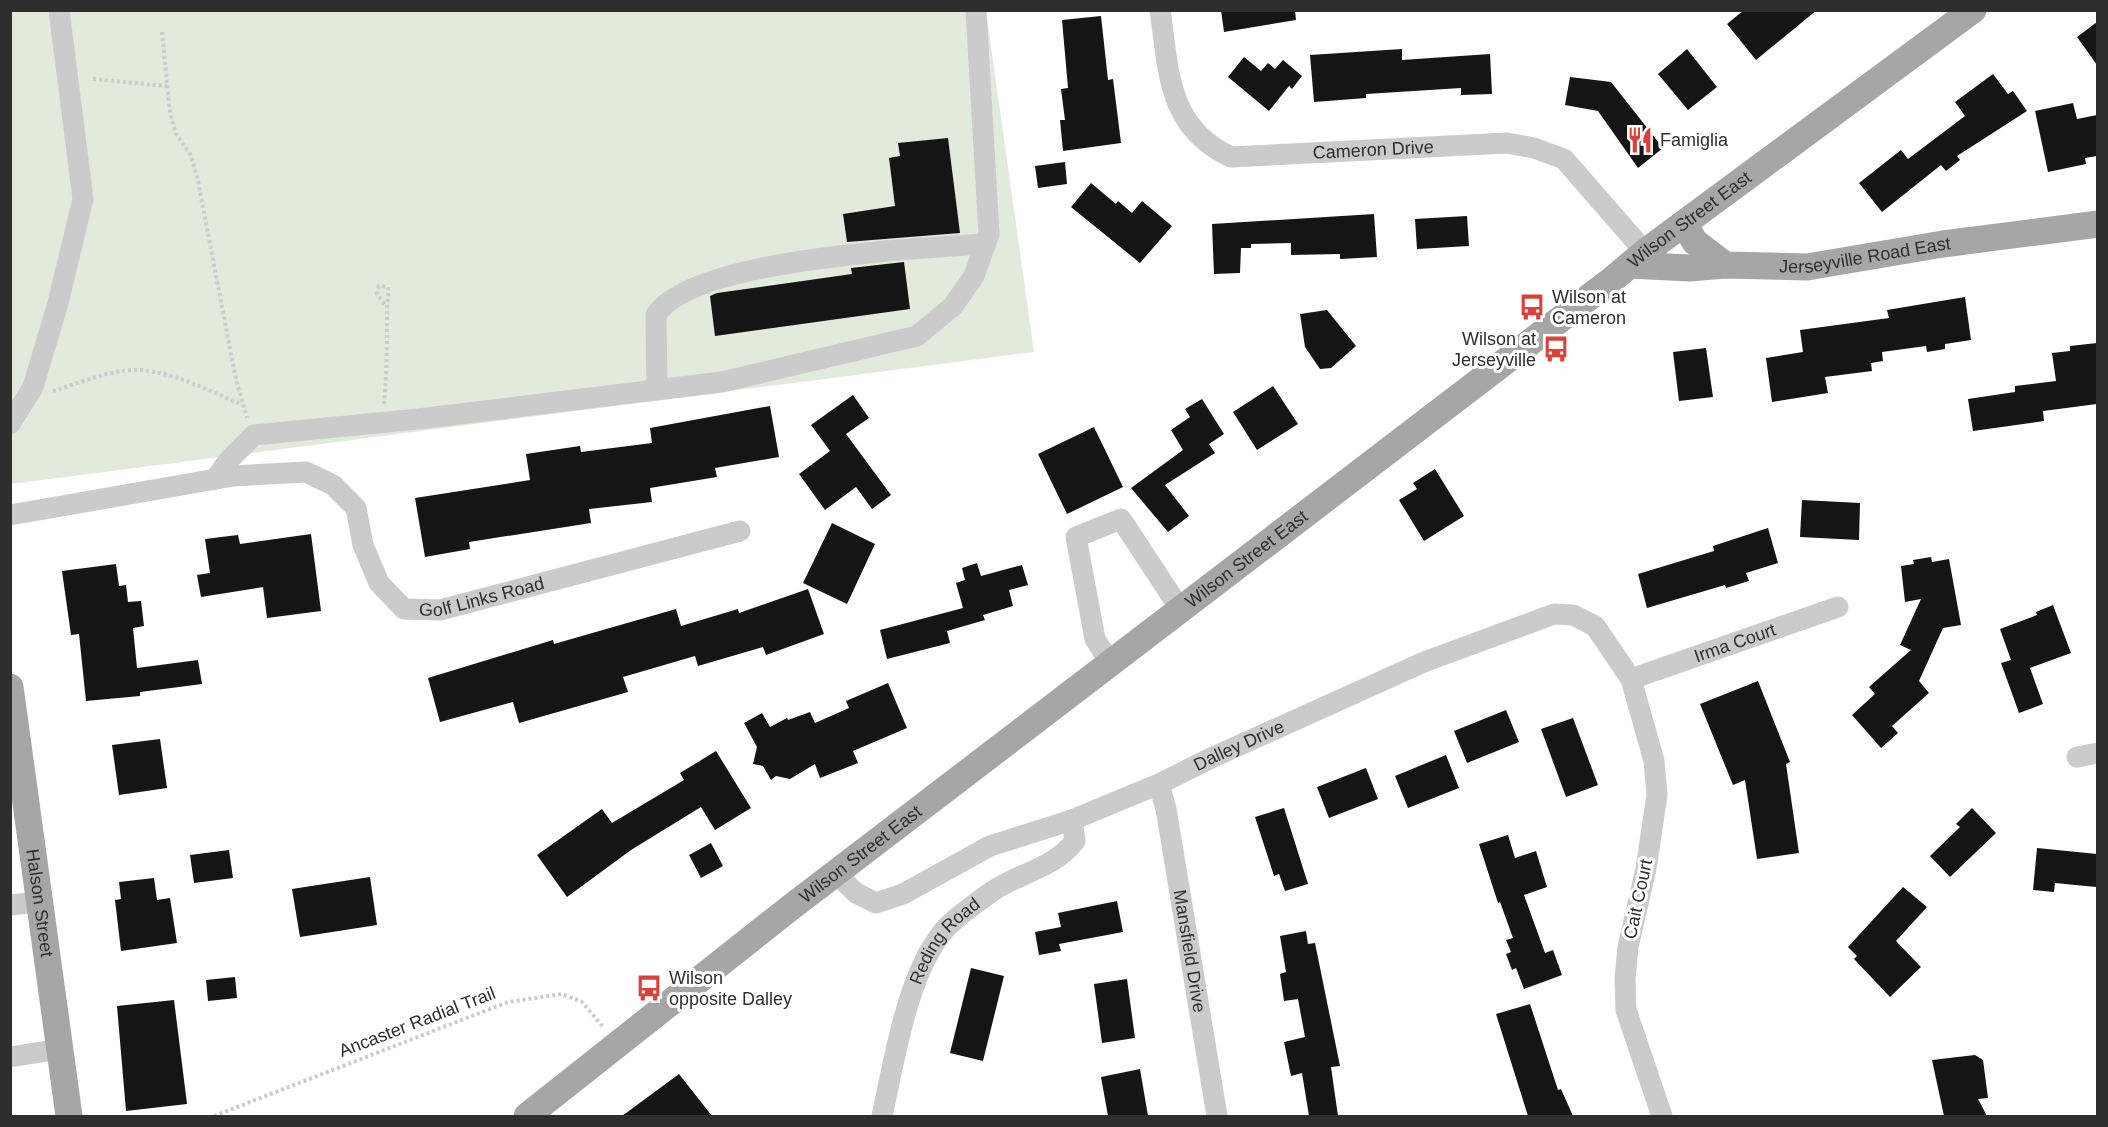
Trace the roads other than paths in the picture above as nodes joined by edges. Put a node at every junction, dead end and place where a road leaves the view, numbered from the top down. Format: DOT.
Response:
graph roads {
  1 [pos="59,10"];
  2 [pos="976,10"];
  3 [pos="1160,10"];
  4 [pos="1973,10"];
  5 [pos="1684,224"];
  6 [pos="2097,224"];
  7 [pos="985,244"];
  8 [pos="1629,265"];
  9 [pos="1725,265"];
  10 [pos="1807,267"];
  11 [pos="657,390"];
  12 [pos="10,424"];
  13 [pos="215,479"];
  14 [pos="10,515"];
  15 [pos="740,531"];
  16 [pos="1838,607"];
  17 [pos="1180,609"];
  18 [pos="1110,663"];
  19 [pos="1631,679"];
  20 [pos="10,687"];
  21 [pos="1159,784"];
  22 [pos="1072,820"];
  23 [pos="835,873"];
  24 [pos="40,902"];
  25 [pos="10,905"];
  26 [pos="60,1049"];
  27 [pos="10,1058"];
  28 [pos="69,1116"];
  29 [pos="527,1116"];
  30 [pos="882,1116"];
  31 [pos="1217,1116"];
  32 [pos="1662,1116"];
  1 -- 12 [label="street"];
  2 -- 7 [label="street"];
  3 -- 8 [label="street, Cameron Drive"];
  4 -- 5 [label="main road, Wilson Street East"];
  5 -- 8 [label="main road, Wilson Street East"];
  5 -- 9 [label="main road"];
  6 -- 10 [label="main road, Jerseyville Road East"];
  7 -- 11 [label="street"];
  7 -- 11 [label="street"];
  8 -- 9 [label="main road, Jerseyville Road East"];
  8 -- 10 [label="main road"];
  8 -- 17 [label="main road, Wilson Street East"];
  9 -- 10 [label="main road, Jerseyville Road East"];
  11 -- 13 [label="street"];
  13 -- 14 [label="street, Golf Links Road"];
  13 -- 15 [label="street, Golf Links Road"];
  16 -- 19 [label="street, Irma Court"];
  17 -- 18 [label="main road, Wilson Street East"];
  17 -- 18 [label="street"];
  18 -- 23 [label="main road, Wilson Street East"];
  19 -- 21 [label="street, Dalley Drive"];
  19 -- 32 [label="street, Cait Court"];
  20 -- 24 [label="main road, Halson Street"];
  21 -- 22 [label="street, Dalley Drive"];
  21 -- 31 [label="street, Mansfield Drive"];
  22 -- 23 [label="street, Dalley Drive"];
  22 -- 30 [label="street, Reding Road"];
  23 -- 29 [label="main road, Wilson Street East"];
  24 -- 25 [label="street"];
  24 -- 26 [label="main road, Halson Street"];
  26 -- 27 [label="street"];
  26 -- 28 [label="main road, Halson Street"];
}
